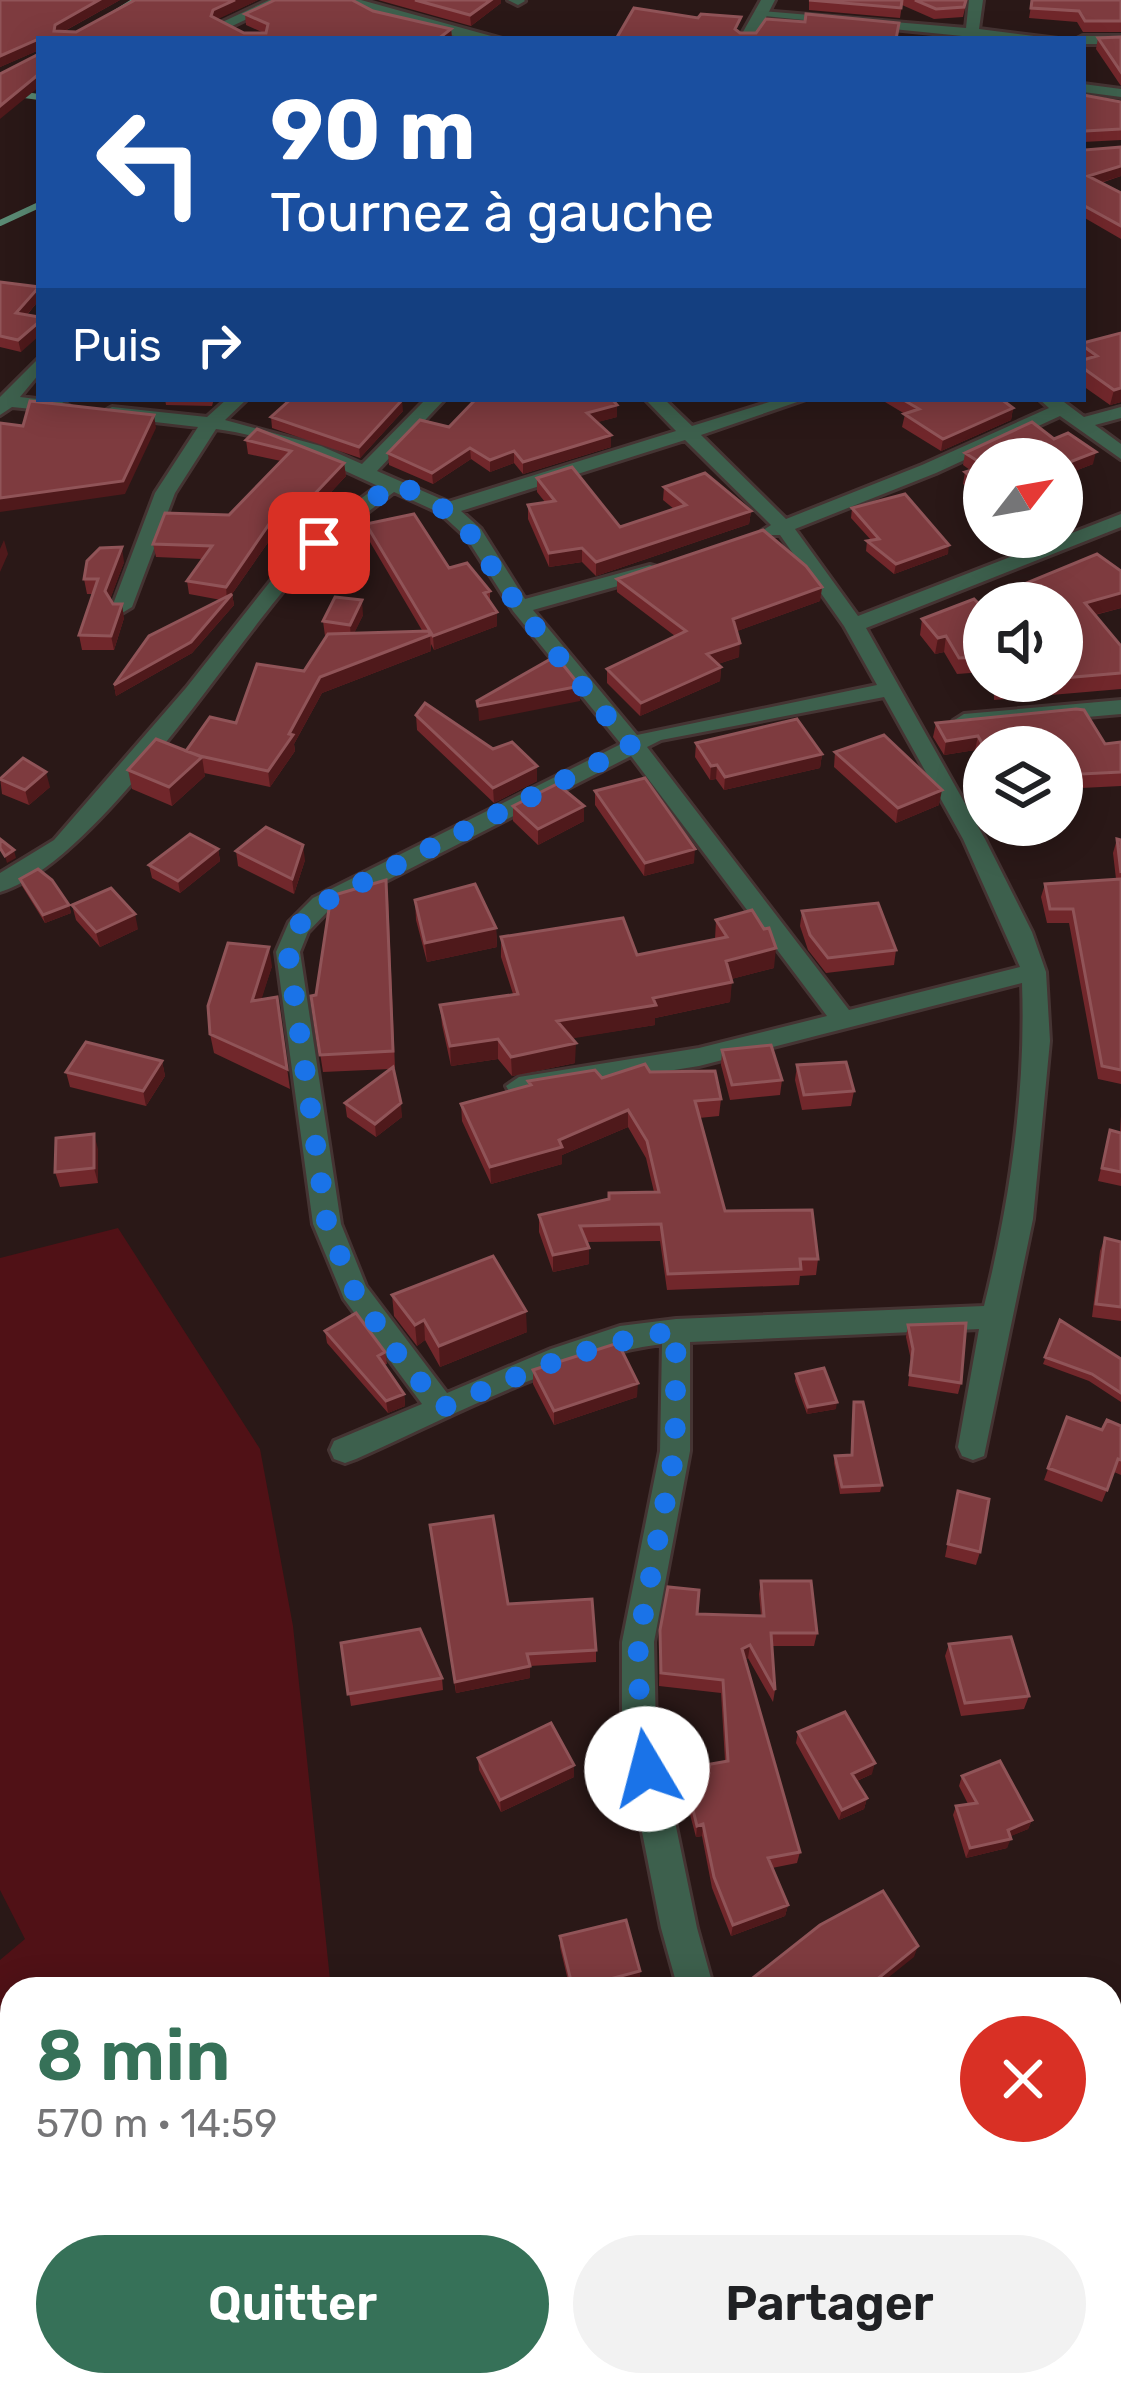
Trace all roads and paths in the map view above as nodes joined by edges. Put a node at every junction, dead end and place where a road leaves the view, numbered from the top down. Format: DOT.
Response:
graph roads {
  1 [pos="280,0"];
  2 [pos="346,0"];
  3 [pos="976,0"];
  4 [pos="765,8"];
  5 [pos="972,32"];
  6 [pos="243,34"];
  7 [pos="471,36"];
  8 [pos="749,36"];
  9 [pos="1017,36"];
  10 [pos="1086,40"];
  11 [pos="1121,40"];
  12 [pos="1086,88"];
  13 [pos="1121,93"];
  14 [pos="36,367"];
  15 [pos="234,402"];
  16 [pos="433,402"];
  17 [pos="657,402"];
  18 [pos="787,402"];
  19 [pos="1054,404"];
  20 [pos="3,406"];
  21 [pos="137,406"];
  22 [pos="1121,412"];
  23 [pos="209,420"];
  24 [pos="1080,424"];
  25 [pos="689,433"];
  26 [pos="1121,453"];
  27 [pos="365,472"];
  28 [pos="394,483"];
  29 [pos="447,509"];
  30 [pos="1121,520"];
  31 [pos="784,527"];
  32 [pos="742,540"];
  33 [pos="676,562"];
  34 [pos="520,607"];
  35 [pos="122,608"];
  36 [pos="854,625"];
  37 [pos="890,689"];
  38 [pos="1121,707"];
  39 [pos="913,728"];
  40 [pos="631,746"];
  41 [pos="0,884"];
  42 [pos="1034,972"];
  43 [pos="844,1022"];
  44 [pos="519,1085"];
  45 [pos="995,1318"];
  46 [pos="676,1331"];
  47 [pos="442,1408"];
  48 [pos="973,1447"];
  49 [pos="345,1450"];
  50 [pos="693,1977"];
  1 -- 6 [label="street"];
  2 -- 7 [label="street"];
  3 -- 5 [label="street"];
  4 -- 5 [label="street"];
  4 -- 8 [label="street"];
  5 -- 9 [label="street"];
  10 -- 11 [label="street"];
  12 -- 13 [label="street"];
  14 -- 20 [label="street"];
  15 -- 23 [label="street"];
  16 -- 27 [label="street"];
  17 -- 25 [label="street"];
  18 -- 25 [label="street"];
  19 -- 24 [label="street"];
  19 -- 31 [label="street"];
  20 -- 21 [label="street"];
  21 -- 23 [label="street"];
  22 -- 24 [label="street"];
  23 -- 27 [label="street"];
  23 -- 35 [label="street"];
  24 -- 26 [label="street"];
  25 -- 29 [label="street"];
  25 -- 31 [label="street"];
  27 -- 28 [label="street"];
  28 -- 29 [label="street"];
  28 -- 41 [label="street"];
  29 -- 34 [label="street"];
  30 -- 36 [label="street"];
  31 -- 32 [label="street"];
  31 -- 36 [label="street"];
  33 -- 34 [label="street"];
  34 -- 40 [label="street"];
  36 -- 37 [label="street"];
  37 -- 39 [label="street"];
  37 -- 40 [label="street"];
  38 -- 39 [label="street"];
  39 -- 42 [label="street"];
  40 -- 43 [label="street"];
  40 -- 47 [label="street"];
  42 -- 43 [label="street"];
  42 -- 45 [label="street"];
  43 -- 44 [label="street"];
  45 -- 46 [label="street"];
  45 -- 48 [label="street"];
  46 -- 47 [label="street"];
  46 -- 50 [label="street"];
  47 -- 49 [label="street"];
}
